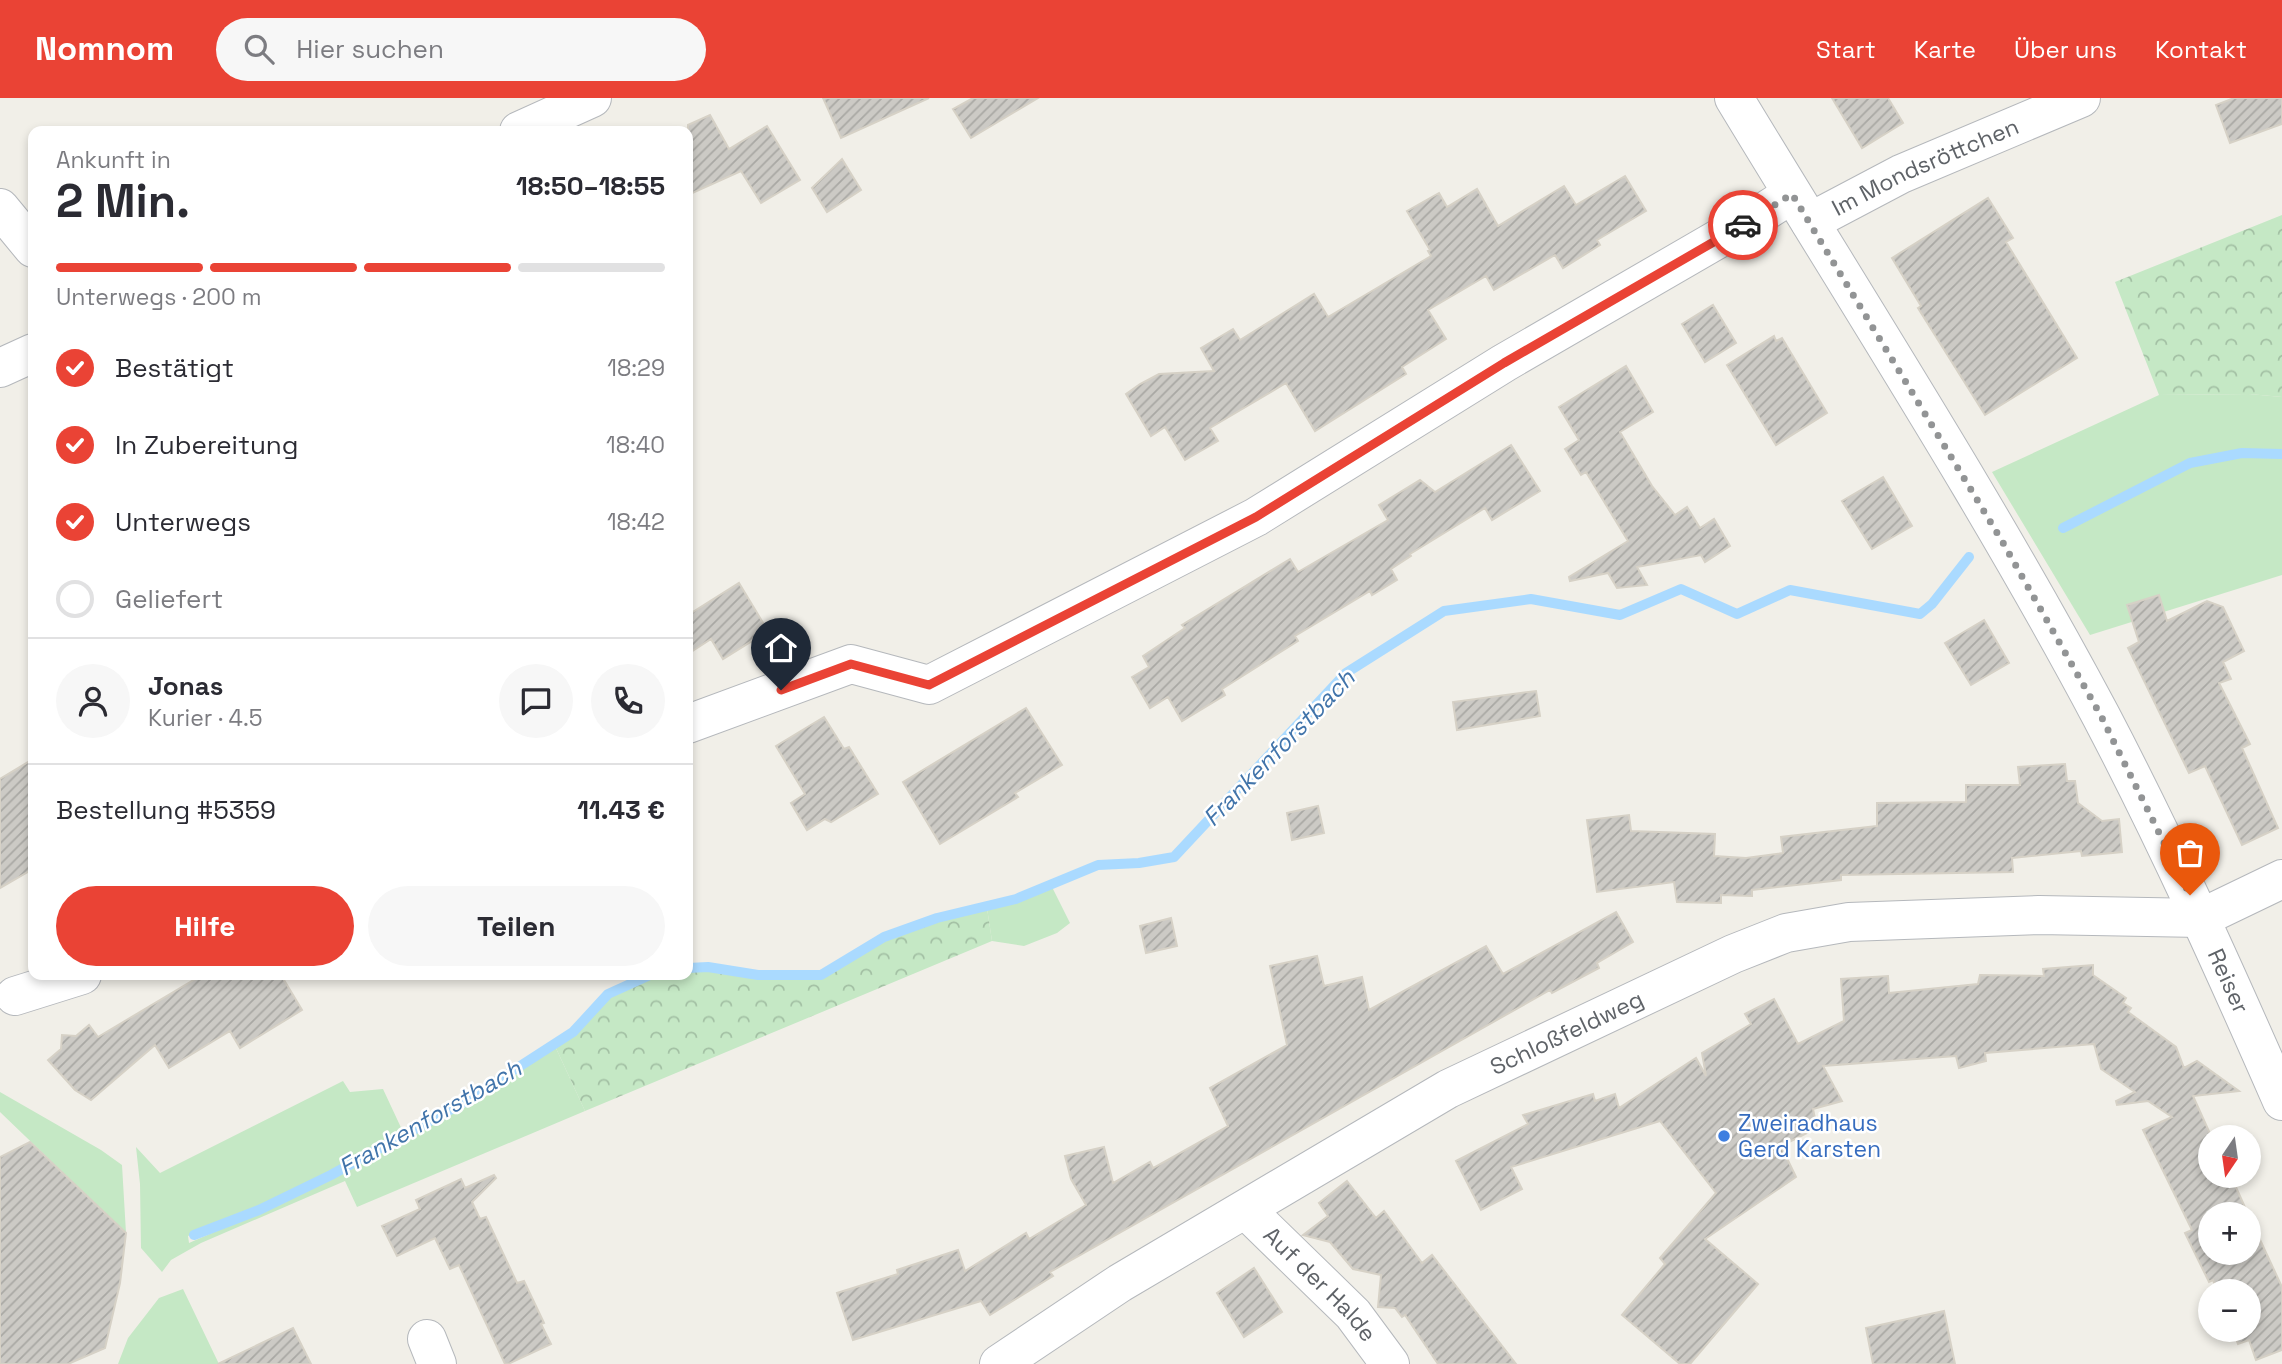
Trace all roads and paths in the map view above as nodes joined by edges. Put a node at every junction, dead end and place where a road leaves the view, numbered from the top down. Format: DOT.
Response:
graph roads {
  1 [pos="592,98"];
  2 [pos="1734,98"];
  3 [pos="2081,98"];
  4 [pos="530,126"];
  5 [pos="0,208"];
  6 [pos="1801,208"];
  7 [pos="28,242"];
  8 [pos="28,355"];
  9 [pos="0,368"];
  10 [pos="693,722"];
  11 [pos="2282,879"];
  12 [pos="2202,918"];
  13 [pos="66,980"];
  14 [pos="15,996"];
  15 [pos="2282,1101"];
  16 [pos="1246,1210"];
  17 [pos="999,1364"];
  18 [pos="1390,1364"];
  1 -- 4 [label="street"];
  2 -- 6 [label="street, Reiser"];
  3 -- 6 [label="street, Im Mondsröttchen"];
  5 -- 7 [label="street"];
  6 -- 10 [label="street, Im Mondsröttchen"];
  6 -- 12 [label="street, Reiser"];
  8 -- 9 [label="street"];
  11 -- 12 [label="street"];
  12 -- 15 [label="street, Reiser"];
  12 -- 16 [label="street, Schloßfeldweg"];
  13 -- 14 [label="street"];
  16 -- 17 [label="street, Schloßfeldweg"];
  16 -- 18 [label="street, Auf der Halde"];
}
